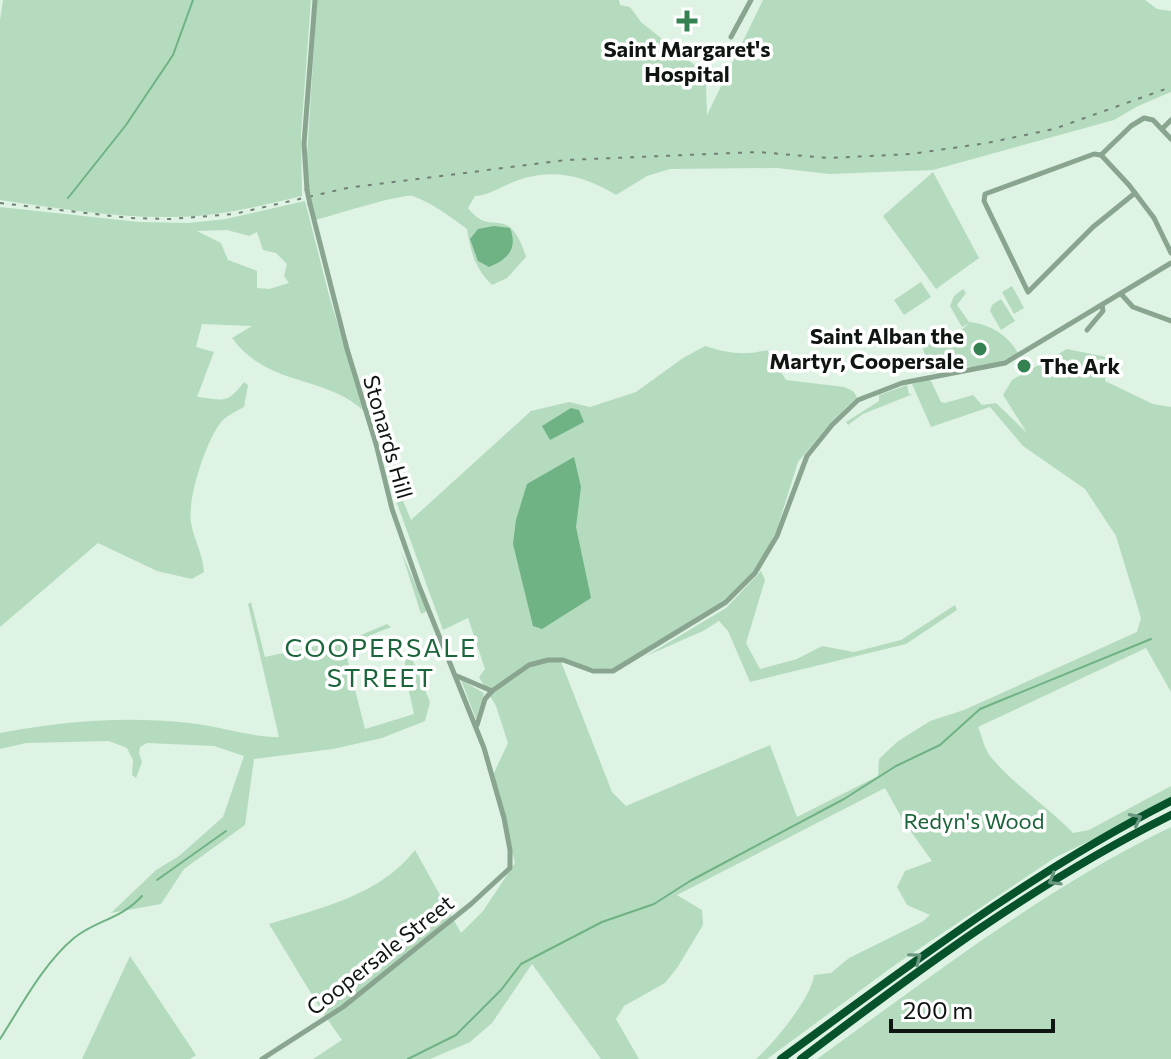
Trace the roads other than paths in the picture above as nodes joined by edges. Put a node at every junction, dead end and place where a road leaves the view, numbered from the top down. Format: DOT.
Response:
graph roads {
  1 [pos="315,0"];
  2 [pos="751,0"];
  3 [pos="731,37"];
  4 [pos="1171,120"];
  5 [pos="1162,129"];
  6 [pos="1171,139"];
  7 [pos="1101,155"];
  8 [pos="1135,193"];
  9 [pos="1171,253"];
  10 [pos="1171,263"];
  11 [pos="1121,294"];
  12 [pos="1102,305"];
  13 [pos="1171,321"];
  14 [pos="1087,330"];
  15 [pos="456,676"];
  16 [pos="492,691"];
  17 [pos="476,726"];
  18 [pos="1171,801"];
  19 [pos="1171,815"];
  20 [pos="510,868"];
  21 [pos="262,1059"];
  22 [pos="781,1059"];
  23 [pos="801,1059"];
  1 -- 15 [label="street, Stonards Hill, bridge"];
  2 -- 3 [label="street"];
  4 -- 5 [label="street"];
  5 -- 6 [label="street"];
  5 -- 7 [label="street"];
  7 -- 8 [label="street"];
  7 -- 8 [label="street"];
  8 -- 9 [label="street"];
  10 -- 11 [label="street"];
  11 -- 12 [label="street"];
  11 -- 13 [label="street"];
  12 -- 14 [label="street"];
  12 -- 16 [label="street"];
  15 -- 16 [label="street"];
  15 -- 17 [label="street, Stonards Hill"];
  16 -- 17 [label="street"];
  17 -- 20 [label="street, Stonards Hill"];
  22 -- 18 [label="highway, one-way"];
  19 -- 23 [label="highway, one-way"];
  20 -- 21 [label="street, Coopersale Street"];
}
